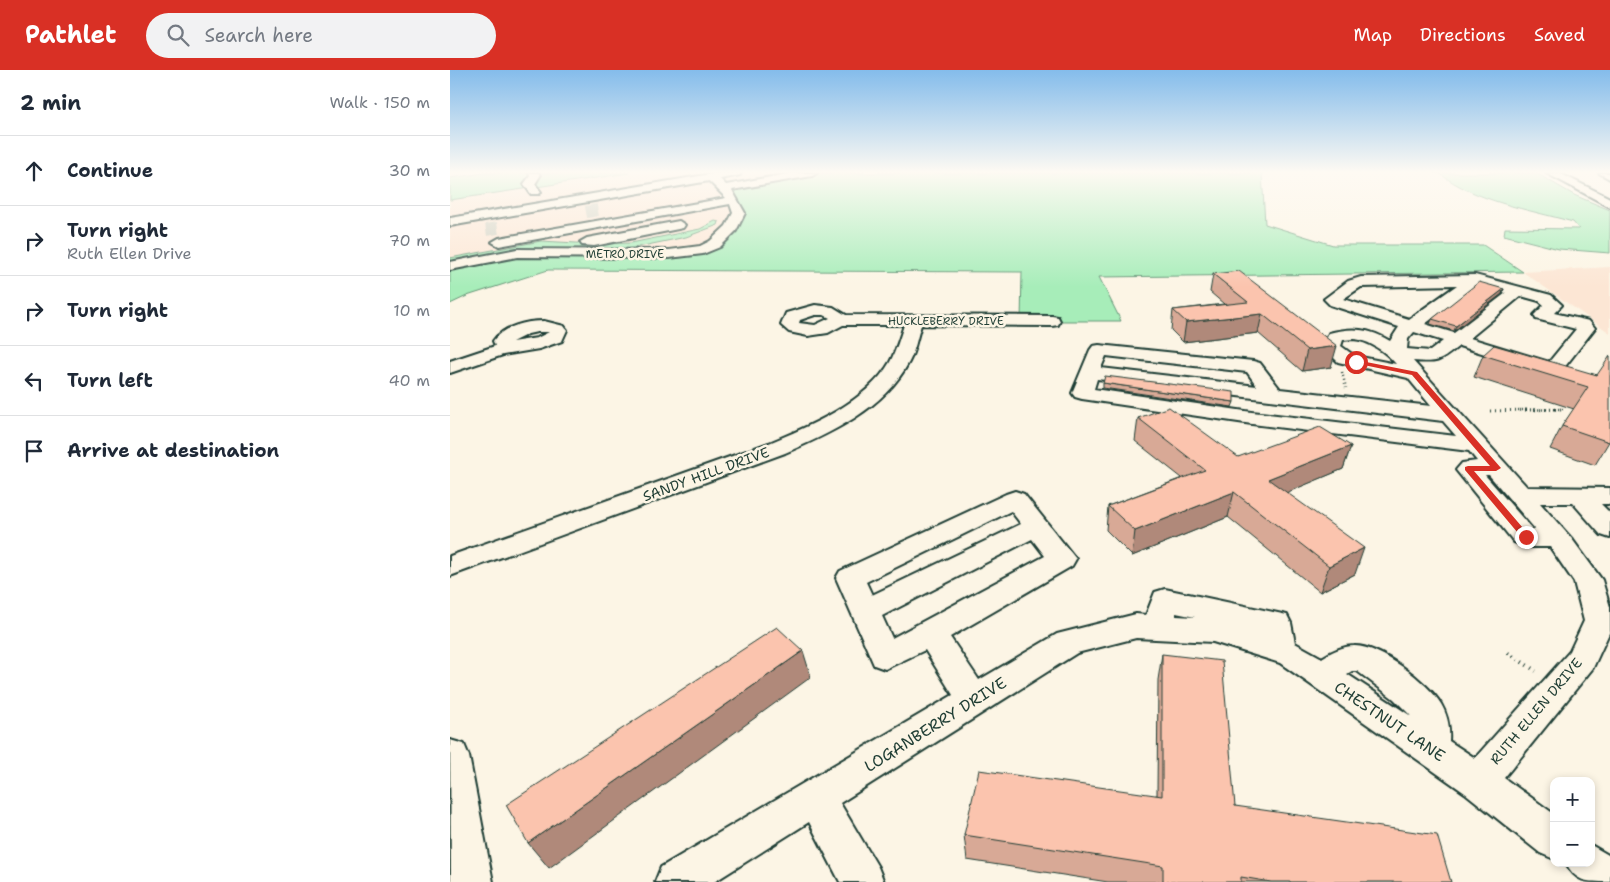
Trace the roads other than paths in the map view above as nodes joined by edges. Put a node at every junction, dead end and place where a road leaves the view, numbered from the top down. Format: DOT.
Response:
graph roads {
  1 [pos="515,211"];
  2 [pos="560,211"];
  3 [pos="561,211"];
  4 [pos="703,211"];
  5 [pos="738,211"];
  6 [pos="538,214"];
  7 [pos="566,215"];
  8 [pos="699,215"];
  9 [pos="518,217"];
  10 [pos="450,222"];
  11 [pos="635,225"];
  12 [pos="450,232"];
  13 [pos="468,232"];
  14 [pos="564,234"];
  15 [pos="487,244"];
  16 [pos="450,266"];
  17 [pos="1475,280"];
  18 [pos="1518,291"];
  19 [pos="839,320"];
  20 [pos="914,321"];
  21 [pos="1052,321"];
  22 [pos="1411,326"];
  23 [pos="1457,339"];
  24 [pos="510,348"];
  25 [pos="1397,354"];
  26 [pos="450,367"];
  27 [pos="1090,372"];
  28 [pos="1421,382"];
  29 [pos="1243,389"];
  30 [pos="1272,392"];
  31 [pos="1242,417"];
  32 [pos="1464,431"];
  33 [pos="1496,468"];
  34 [pos="1520,495"];
  35 [pos="1579,495"];
  36 [pos="1610,496"];
  37 [pos="1037,526"];
  38 [pos="1610,529"];
  39 [pos="1557,538"];
  40 [pos="450,566"];
  41 [pos="1600,586"];
  42 [pos="866,612"];
  43 [pos="1158,627"];
  44 [pos="1214,630"];
  45 [pos="931,633"];
  46 [pos="1280,650"];
  47 [pos="974,700"];
  48 [pos="451,756"];
  49 [pos="1478,780"];
  50 [pos="816,798"];
  51 [pos="1550,836"];
  52 [pos="1591,867"];
  53 [pos="1610,881"];
  54 [pos="472,882"];
  55 [pos="676,882"];
  56 [pos="862,882"];
  1 -- 9 [label="street"];
  2 -- 6 [label="street"];
  3 -- 6 [label="street"];
  4 -- 8 [label="street"];
  5 -- 16 [label="street, METRO DRIVE"];
  6 -- 7 [label="street"];
  6 -- 9 [label="street"];
  6 -- 12 [label="street"];
  8 -- 11 [label="street"];
  8 -- 11 [label="street"];
  9 -- 10 [label="street"];
  11 -- 14 [label="street"];
  11 -- 14 [label="street"];
  12 -- 13 [label="street"];
  14 -- 15 [label="street"];
  17 -- 18 [label="street"];
  17 -- 22 [label="street"];
  17 -- 22 [label="street"];
  18 -- 23 [label="street"];
  18 -- 23 [label="street"];
  19 -- 20 [label="street, HUCKLEBERRY DRIVE"];
  20 -- 21 [label="street, HUCKLEBERRY DRIVE"];
  20 -- 40 [label="street, SANDY HILL DRIVE"];
  22 -- 23 [label="street"];
  22 -- 25 [label="street"];
  23 -- 25 [label="street"];
  24 -- 26 [label="street"];
  25 -- 28 [label="street, RUTH ELLEN DRIVE"];
  25 -- 28 [label="street, RUTH ELLEN DRIVE"];
  27 -- 29 [label="street"];
  27 -- 30 [label="street"];
  27 -- 31 [label="street"];
  28 -- 32 [label="street, RUTH ELLEN DRIVE"];
  28 -- 32 [label="street"];
  29 -- 30 [label="street"];
  29 -- 31 [label="street"];
  30 -- 32 [label="street"];
  31 -- 32 [label="street"];
  32 -- 33 [label="street, RUTH ELLEN DRIVE"];
  33 -- 34 [label="street, RUTH ELLEN DRIVE"];
  33 -- 39 [label="street"];
  34 -- 35 [label="street"];
  34 -- 39 [label="street, RUTH ELLEN DRIVE"];
  35 -- 36 [label="street"];
  35 -- 38 [label="street"];
  37 -- 42 [label="street"];
  37 -- 42 [label="street"];
  37 -- 45 [label="street"];
  39 -- 41 [label="street, RUTH ELLEN DRIVE"];
  41 -- 49 [label="street, RUTH ELLEN DRIVE"];
  42 -- 45 [label="street"];
  43 -- 44 [label="street, LOGANBERRY DRIVE"];
  43 -- 46 [label="street"];
  43 -- 47 [label="street, LOGANBERRY DRIVE"];
  44 -- 46 [label="street, CHESTNUT LANE"];
  45 -- 47 [label="street"];
  46 -- 49 [label="street, CHESTNUT LANE"];
  47 -- 50 [label="street, LOGANBERRY DRIVE"];
  48 -- 54 [label="street"];
  49 -- 51 [label="street, CHESTNUT LANE"];
  50 -- 55 [label="street, LOGANBERRY DRIVE"];
  50 -- 56 [label="street"];
  52 -- 53 [label="street"];
}
